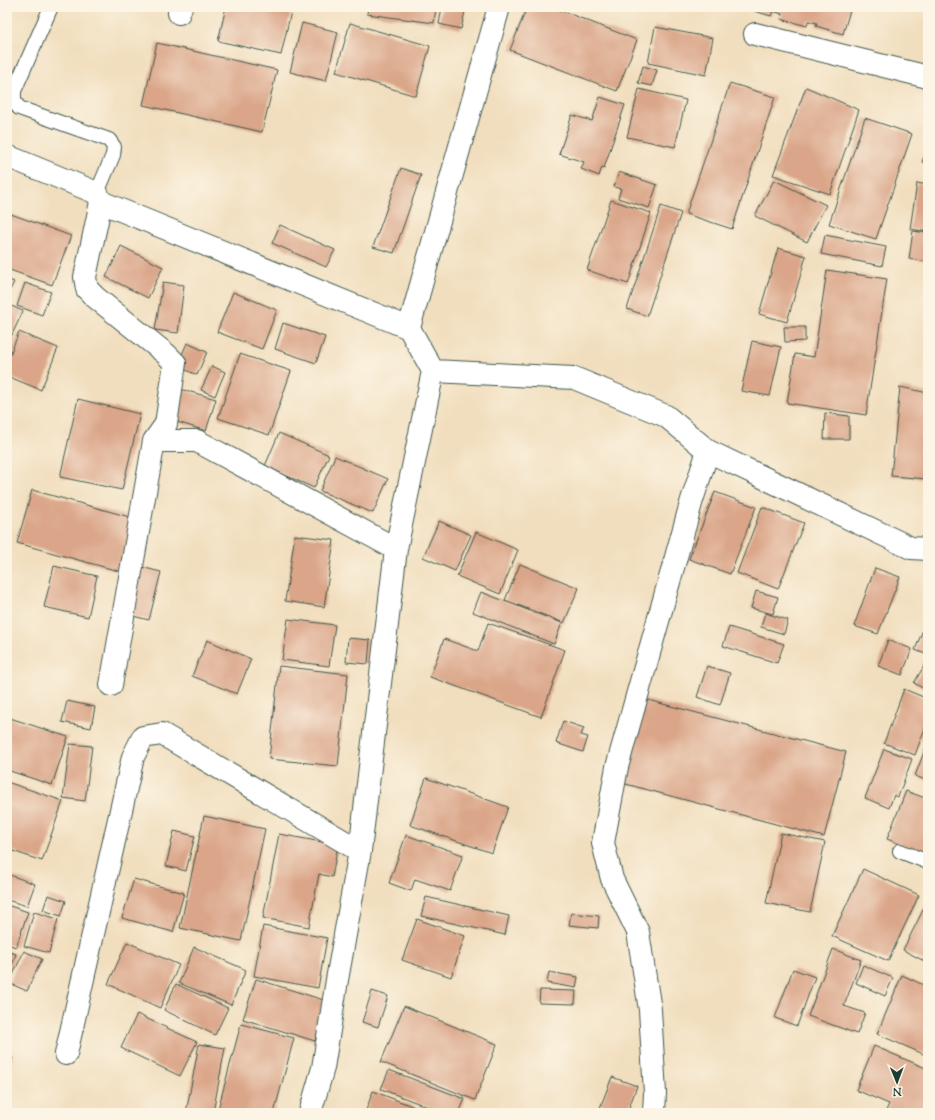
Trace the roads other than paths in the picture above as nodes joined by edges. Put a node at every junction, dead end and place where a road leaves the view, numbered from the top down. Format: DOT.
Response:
graph roads {
  1 [pos="51,7"];
  2 [pos="499,7"];
  3 [pos="755,34"];
  4 [pos="928,77"];
  5 [pos="7,156"];
  6 [pos="99,198"];
  7 [pos="409,328"];
  8 [pos="433,371"];
  9 [pos="154,441"];
  10 [pos="708,451"];
  11 [pos="396,549"];
  12 [pos="928,549"];
  13 [pos="111,685"];
  14 [pos="360,851"];
  15 [pos="900,851"];
  16 [pos="928,862"];
  17 [pos="66,1054"];
  18 [pos="310,1113"];
  19 [pos="654,1113"];
  1 -- 6 [label="lane"];
  2 -- 7 [label="street"];
  3 -- 4 [label="street"];
  5 -- 6 [label="street"];
  6 -- 7 [label="street"];
  6 -- 9 [label="street"];
  7 -- 8 [label="street"];
  8 -- 10 [label="street"];
  8 -- 11 [label="street"];
  9 -- 11 [label="street"];
  9 -- 13 [label="street"];
  10 -- 12 [label="street"];
  10 -- 19 [label="street"];
  11 -- 14 [label="street"];
  14 -- 17 [label="street"];
  14 -- 18 [label="street"];
  15 -- 16 [label="lane"];
}
